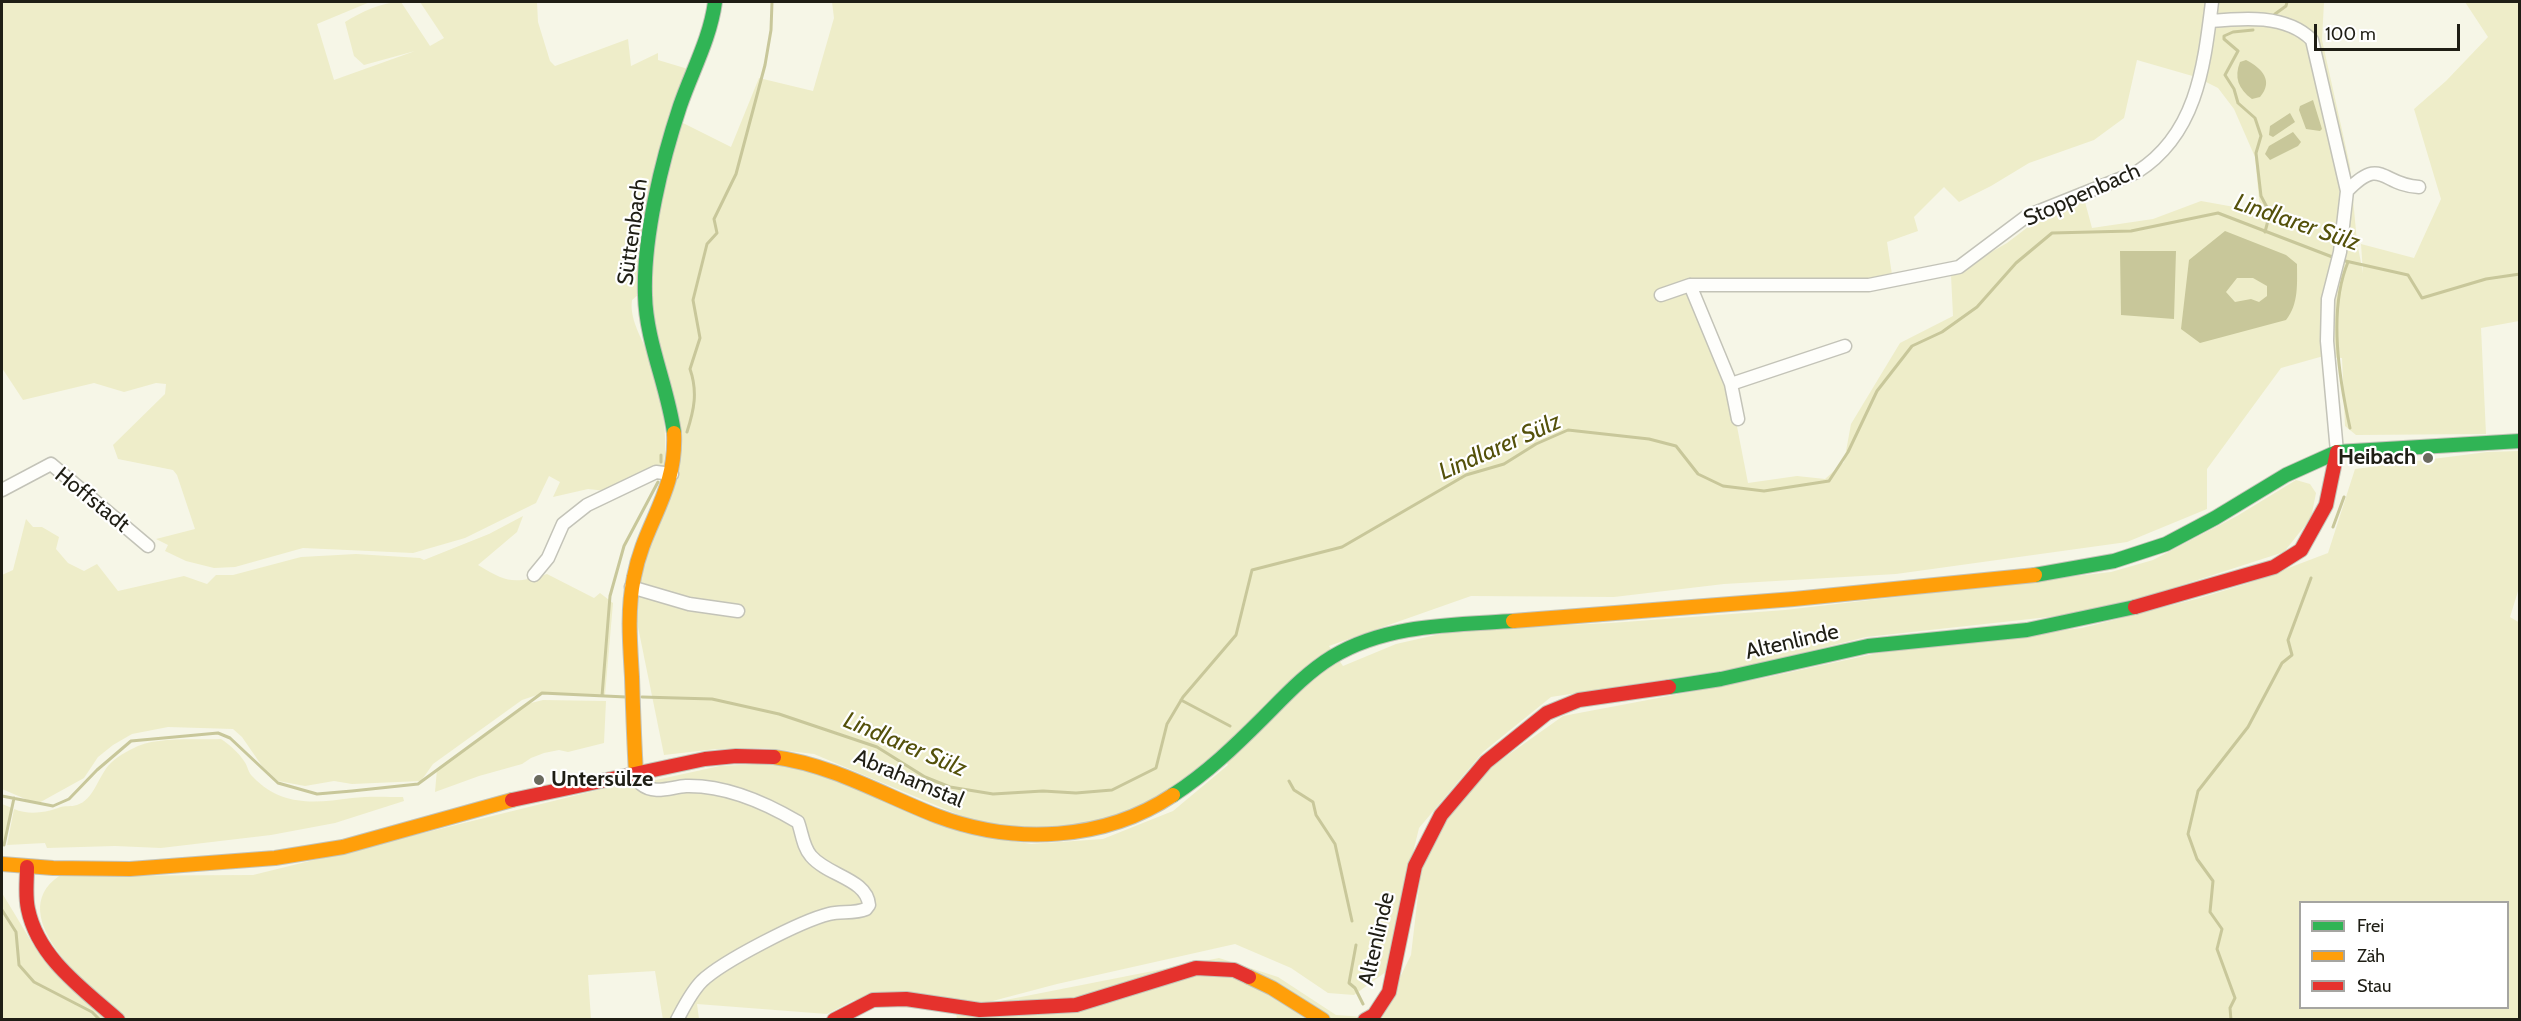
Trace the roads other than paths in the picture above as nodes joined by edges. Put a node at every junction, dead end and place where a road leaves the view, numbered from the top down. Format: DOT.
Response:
graph roads {
  1 [pos="715,2"];
  2 [pos="2212,2"];
  3 [pos="2210,21"];
  4 [pos="2419,187"];
  5 [pos="2347,191"];
  6 [pos="1690,285"];
  7 [pos="1661,295"];
  8 [pos="1845,346"];
  9 [pos="1731,384"];
  10 [pos="1738,419"];
  11 [pos="2520,441"];
  12 [pos="2337,452"];
  13 [pos="672,474"];
  14 [pos="2,490"];
  15 [pos="148,546"];
  16 [pos="534,575"];
  17 [pos="631,587"];
  18 [pos="738,611"];
  19 [pos="636,772"];
  20 [pos="2,864"];
  21 [pos="27,867"];
  22 [pos="118,1020"];
  23 [pos="677,1020"];
  24 [pos="834,1020"];
  25 [pos="1323,1020"];
  26 [pos="1365,1020"];
  1 -- 13 [label="main road, Süttenbach"];
  2 -- 3 [label="street"];
  3 -- 5 [label="street"];
  3 -- 6 [label="street, Stoppenbach"];
  4 -- 5 [label="street"];
  5 -- 12 [label="street"];
  6 -- 7 [label="street, Stoppenbach"];
  6 -- 9 [label="street"];
  8 -- 9 [label="street"];
  9 -- 10 [label="street"];
  11 -- 12 [label="main road, Abrahamstal"];
  12 -- 19 [label="main road, Abrahamstal"];
  12 -- 26 [label="main road, Altenlinde"];
  13 -- 16 [label="street"];
  13 -- 17 [label="main road, Süttenbach"];
  14 -- 15 [label="street, Hoffstadt"];
  17 -- 18 [label="street"];
  17 -- 19 [label="main road, Süttenbach"];
  19 -- 21 [label="main road, Abrahamstal"];
  19 -- 23 [label="street"];
  20 -- 21 [label="main road, Abrahamstal"];
  21 -- 22 [label="main road"];
  24 -- 25 [label="main road"];
}
